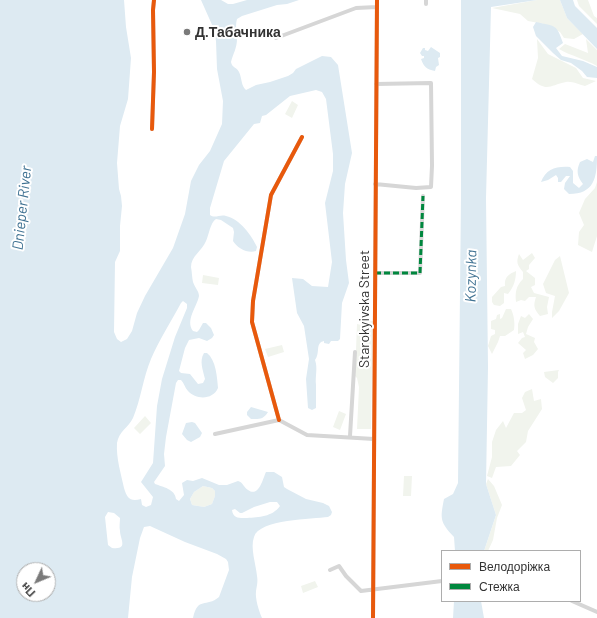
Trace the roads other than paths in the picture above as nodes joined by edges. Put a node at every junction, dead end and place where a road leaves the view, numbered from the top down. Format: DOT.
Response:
graph roads {
  1 [pos="154,0"];
  2 [pos="377,0"];
  3 [pos="377,7"];
  4 [pos="276,38"];
  5 [pos="376,84"];
  6 [pos="152,129"];
  7 [pos="302,137"];
  8 [pos="376,184"];
  9 [pos="423,196"];
  10 [pos="375,273"];
  11 [pos="355,352"];
  12 [pos="279,420"];
  13 [pos="215,434"];
  14 [pos="350,436"];
  15 [pos="374,439"];
  16 [pos="330,570"];
  17 [pos="441,581"];
  18 [pos="374,590"];
  19 [pos="574,602"];
  20 [pos="597,612"];
  21 [pos="373,618"];
  1 -- 6 [label="street"];
  2 -- 3 [label="street, Starokyivska Street"];
  3 -- 4 [label="street"];
  3 -- 5 [label="street, Starokyivska Street"];
  5 -- 8 [label="street, Starokyivska Street"];
  5 -- 8 [label="street"];
  7 -- 12 [label="street"];
  8 -- 10 [label="street, Starokyivska Street"];
  9 -- 10 [label="street"];
  10 -- 15 [label="street, Starokyivska Street"];
  11 -- 14 [label="street"];
  12 -- 13 [label="street"];
  12 -- 14 [label="street"];
  14 -- 15 [label="street"];
  15 -- 18 [label="street, Starokyivska Street"];
  16 -- 18 [label="street"];
  17 -- 18 [label="street"];
  18 -- 21 [label="street, Starokyivska Street"];
  19 -- 20 [label="street"];
}
